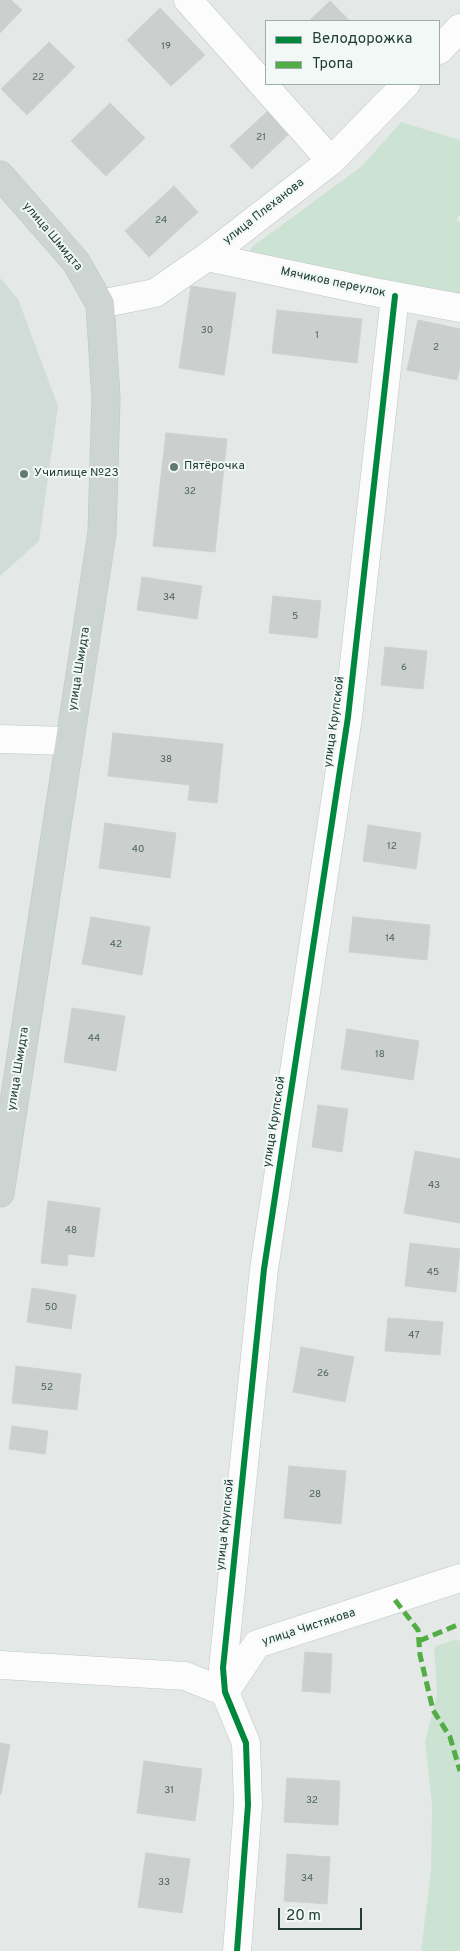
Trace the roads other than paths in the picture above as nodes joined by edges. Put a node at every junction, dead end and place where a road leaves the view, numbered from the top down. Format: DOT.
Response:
graph roads {
  1 [pos="188,0"];
  2 [pos="460,28"];
  3 [pos="440,49"];
  4 [pos="405,85"];
  5 [pos="331,161"];
  6 [pos="0,175"];
  7 [pos="207,257"];
  8 [pos="395,296"];
  9 [pos="100,304"];
  10 [pos="460,308"];
  11 [pos="0,739"];
  12 [pos="69,741"];
  13 [pos="0,1194"];
  14 [pos="460,1578"];
  15 [pos="0,1665"];
  16 [pos="225,1692"];
  17 [pos="237,1951"];
  1 -- 5 [label="street"];
  2 -- 3 [label="street"];
  4 -- 5 [label="street, улица Плеханова"];
  5 -- 7 [label="street, улица Плеханова"];
  6 -- 9 [label="main road, улица Шмидта"];
  7 -- 8 [label="street, Мячиков переулок"];
  7 -- 9 [label="street, улица Плеханова"];
  8 -- 10 [label="street, Мячиков переулок"];
  8 -- 16 [label="street, улица Крупской"];
  9 -- 12 [label="main road, улица Шмидта"];
  11 -- 12 [label="street"];
  12 -- 13 [label="main road, улица Шмидта"];
  14 -- 16 [label="street, улица Чистякова"];
  15 -- 16 [label="street"];
  16 -- 17 [label="street, улица Крупской"];
}
